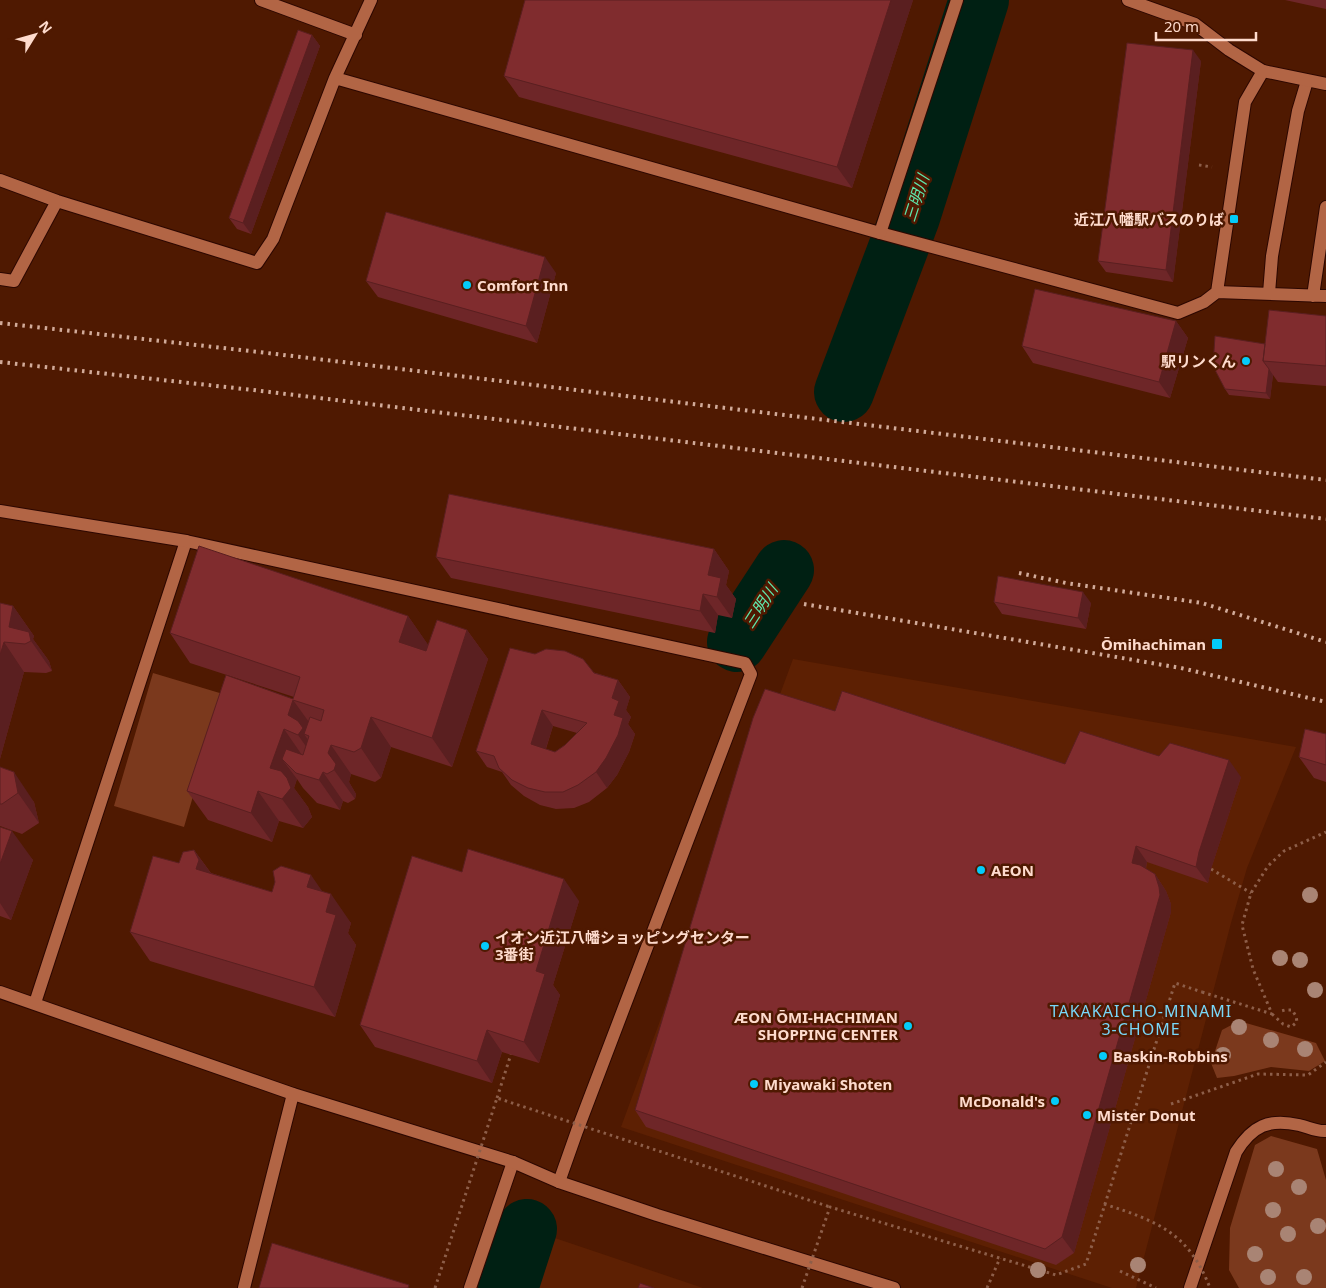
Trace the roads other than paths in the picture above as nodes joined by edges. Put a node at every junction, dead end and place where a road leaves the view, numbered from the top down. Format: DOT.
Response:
graph roads {
  1 [pos="261,0"];
  2 [pos="370,0"];
  3 [pos="957,0"];
  4 [pos="1128,0"];
  5 [pos="356,35"];
  6 [pos="1263,71"];
  7 [pos="335,78"];
  8 [pos="1308,81"];
  9 [pos="1326,84"];
  10 [pos="0,180"];
  11 [pos="57,201"];
  12 [pos="1326,206"];
  13 [pos="886,234"];
  14 [pos="0,279"];
  15 [pos="1217,292"];
  16 [pos="1269,293"];
  17 [pos="1320,296"];
  18 [pos="0,511"];
  19 [pos="186,541"];
  20 [pos="0,992"];
  21 [pos="35,1003"];
  22 [pos="293,1094"];
  23 [pos="1326,1131"];
  24 [pos="513,1162"];
  25 [pos="560,1182"];
  26 [pos="244,1288"];
  27 [pos="470,1288"];
  28 [pos="894,1288"];
  29 [pos="1190,1288"];
  1 -- 5 [label="street"];
  2 -- 5 [label="street"];
  3 -- 13 [label="street"];
  4 -- 6 [label="street"];
  5 -- 7 [label="street"];
  6 -- 8 [label="street"];
  6 -- 15 [label="street"];
  7 -- 11 [label="street"];
  7 -- 13 [label="street"];
  8 -- 9 [label="street"];
  8 -- 16 [label="street"];
  10 -- 11 [label="street"];
  11 -- 14 [label="street"];
  12 -- 17 [label="street"];
  13 -- 15 [label="street"];
  15 -- 16 [label="street"];
  16 -- 17 [label="street"];
  18 -- 19 [label="street"];
  19 -- 21 [label="street"];
  19 -- 25 [label="street"];
  20 -- 21 [label="street"];
  21 -- 22 [label="street"];
  22 -- 24 [label="street"];
  22 -- 26 [label="street"];
  23 -- 29 [label="street"];
  24 -- 25 [label="street"];
  24 -- 27 [label="street"];
  25 -- 28 [label="street"];
}
